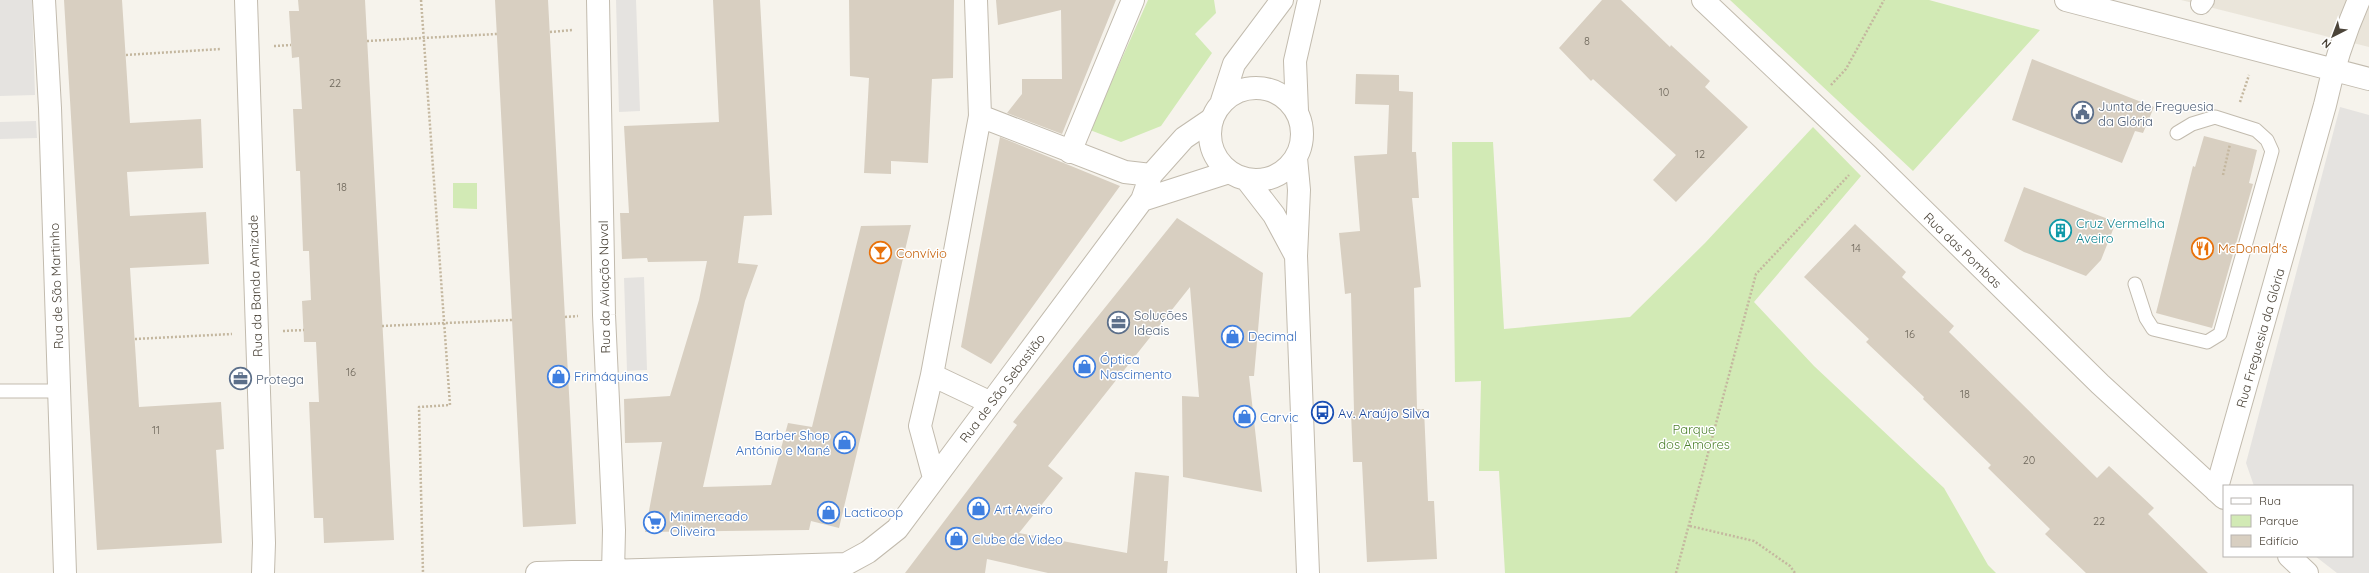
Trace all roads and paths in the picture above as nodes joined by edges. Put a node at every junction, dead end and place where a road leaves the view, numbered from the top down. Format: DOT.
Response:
graph roads {
  1 [pos="44,0"];
  2 [pos="246,0"];
  3 [pos="421,0"];
  4 [pos="598,0"];
  5 [pos="976,0"];
  6 [pos="1133,0"];
  7 [pos="1282,0"];
  8 [pos="1309,0"];
  9 [pos="1703,0"];
  10 [pos="1884,0"];
  11 [pos="2066,0"];
  12 [pos="2359,0"];
  13 [pos="497,34"];
  14 [pos="423,38"];
  15 [pos="367,41"];
  16 [pos="291,45"];
  17 [pos="248,48"];
  18 [pos="126,55"];
  19 [pos="2333,69"];
  20 [pos="2249,74"];
  21 [pos="2369,79"];
  22 [pos="2240,104"];
  23 [pos="1217,110"];
  24 [pos="1297,111"];
  25 [pos="980,116"];
  26 [pos="1826,116"];
  27 [pos="2177,133"];
  28 [pos="1070,152"];
  29 [pos="1867,155"];
  30 [pos="1296,158"];
  31 [pos="1151,175"];
  32 [pos="1238,176"];
  33 [pos="1142,200"];
  34 [pos="1296,256"];
  35 [pos="2135,284"];
  36 [pos="512,320"];
  37 [pos="444,323"];
  38 [pos="382,326"];
  39 [pos="304,330"];
  40 [pos="257,333"];
  41 [pos="135,339"];
  42 [pos="932,375"];
  43 [pos="0,391"];
  44 [pos="59,391"];
  45 [pos="991,403"];
  46 [pos="934,478"];
  47 [pos="2220,494"];
  48 [pos="1690,526"];
  49 [pos="868,552"];
  50 [pos="2289,557"];
  51 [pos="614,572"];
  52 [pos="65,573"];
  53 [pos="263,573"];
  54 [pos="423,573"];
  55 [pos="537,573"];
  56 [pos="867,573"];
  57 [pos="1308,573"];
  58 [pos="1676,573"];
  59 [pos="1795,573"];
  60 [pos="2307,573"];
  1 -- 44 [label="street, Rua de São Martinho"];
  2 -- 17 [label="street, Rua da Banda Amizade"];
  3 -- 14 [label="path"];
  4 -- 51 [label="street, Rua da Aviação Naval"];
  5 -- 25 [label="street"];
  6 -- 28 [label="street"];
  7 -- 23 [label="street"];
  8 -- 24 [label="street"];
  9 -- 26 [label="street, Rua das Pombas"];
  10 -- 26 [label="path"];
  11 -- 19 [label="street"];
  12 -- 19 [label="street, Rua Freguesia da Glória"];
  13 -- 14 [label="path"];
  14 -- 15 [label="path"];
  14 -- 37 [label="path"];
  16 -- 17 [label="path"];
  17 -- 18 [label="path"];
  17 -- 40 [label="street, Rua da Banda Amizade"];
  19 -- 21 [label="street"];
  19 -- 47 [label="street, Rua Freguesia da Glória"];
  20 -- 22 [label="path"];
  23 -- 24 [label="street"];
  23 -- 31 [label="street, Rua de São Sebastião"];
  23 -- 32 [label="street"];
  24 -- 30 [label="street"];
  25 -- 28 [label="street"];
  25 -- 42 [label="street"];
  26 -- 29 [label="street, Rua das Pombas"];
  27 -- 35 [label="lane"];
  28 -- 31 [label="street"];
  29 -- 47 [label="street, Rua das Pombas"];
  29 -- 48 [label="path"];
  30 -- 32 [label="street"];
  30 -- 34 [label="street"];
  31 -- 33 [label="street, Rua de São Sebastião"];
  32 -- 33 [label="street"];
  32 -- 34 [label="street"];
  33 -- 45 [label="street, Rua de São Sebastião"];
  34 -- 57 [label="street"];
  36 -- 37 [label="path"];
  37 -- 38 [label="path"];
  37 -- 54 [label="path"];
  39 -- 40 [label="path"];
  40 -- 41 [label="path"];
  40 -- 53 [label="street, Rua da Banda Amizade"];
  42 -- 45 [label="street"];
  42 -- 46 [label="street"];
  43 -- 44 [label="lane"];
  44 -- 52 [label="street, Rua de São Martinho"];
  45 -- 46 [label="street, Rua de São Sebastião"];
  46 -- 49 [label="street, Rua de São Sebastião"];
  48 -- 58 [label="path"];
  48 -- 59 [label="path"];
  49 -- 51 [label="street, Rua de São Sebastião"];
  49 -- 56 [label="street"];
  50 -- 60 [label="street"];
  51 -- 55 [label="street, Rua de São Sebastião"];
}
